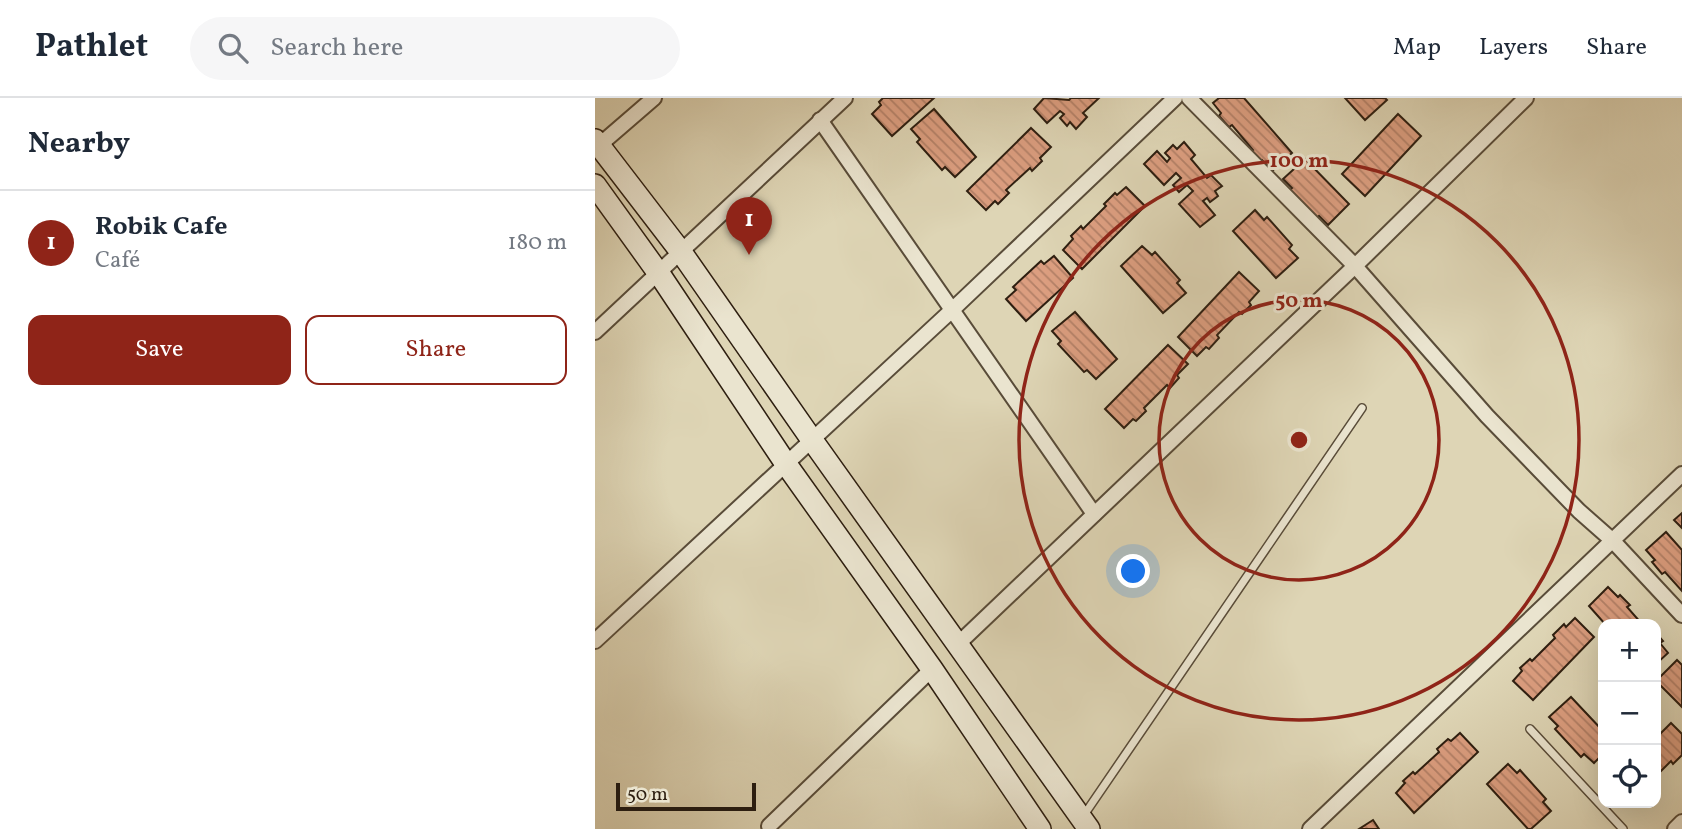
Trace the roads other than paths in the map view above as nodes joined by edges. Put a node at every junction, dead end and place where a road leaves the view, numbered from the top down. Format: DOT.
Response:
graph roads {
  1 [pos="654,98"];
  2 [pos="845,98"];
  3 [pos="1175,98"];
  4 [pos="1189,98"];
  5 [pos="1526,98"];
  6 [pos="820,120"];
  7 [pos="597,145"];
  8 [pos="595,185"];
  9 [pos="681,252"];
  10 [pos="1355,265"];
  11 [pos="659,274"];
  12 [pos="951,311"];
  13 [pos="595,332"];
  14 [pos="1362,408"];
  15 [pos="812,440"];
  16 [pos="786,464"];
  17 [pos="1682,474"];
  18 [pos="1094,514"];
  19 [pos="1613,541"];
  20 [pos="1682,615"];
  21 [pos="595,641"];
  22 [pos="957,645"];
  23 [pos="932,669"];
  24 [pos="1530,729"];
  25 [pos="1682,822"];
  26 [pos="1085,824"];
  27 [pos="1324,824"];
  28 [pos="769,826"];
  29 [pos="1040,829"];
  30 [pos="1310,829"];
  31 [pos="1623,829"];
  32 [pos="1675,829"];
  1 -- 7 [label="street"];
  2 -- 6 [label="street"];
  3 -- 12 [label="street"];
  4 -- 10 [label="street"];
  5 -- 10 [label="street"];
  6 -- 9 [label="street"];
  6 -- 12 [label="street"];
  7 -- 9 [label="street"];
  8 -- 11 [label="street"];
  9 -- 11 [label="street"];
  9 -- 15 [label="street"];
  10 -- 18 [label="street"];
  10 -- 19 [label="street"];
  11 -- 13 [label="street"];
  11 -- 16 [label="street"];
  12 -- 15 [label="street"];
  12 -- 18 [label="street"];
  14 -- 26 [label="lane"];
  15 -- 16 [label="street"];
  15 -- 22 [label="street"];
  16 -- 21 [label="street"];
  16 -- 23 [label="street"];
  17 -- 19 [label="street"];
  18 -- 22 [label="street"];
  19 -- 20 [label="street"];
  19 -- 27 [label="street"];
  22 -- 26 [label="street"];
  23 -- 28 [label="street"];
  23 -- 29 [label="street"];
  24 -- 31 [label="lane"];
  25 -- 32 [label="street"];
  27 -- 30 [label="street"];
}
